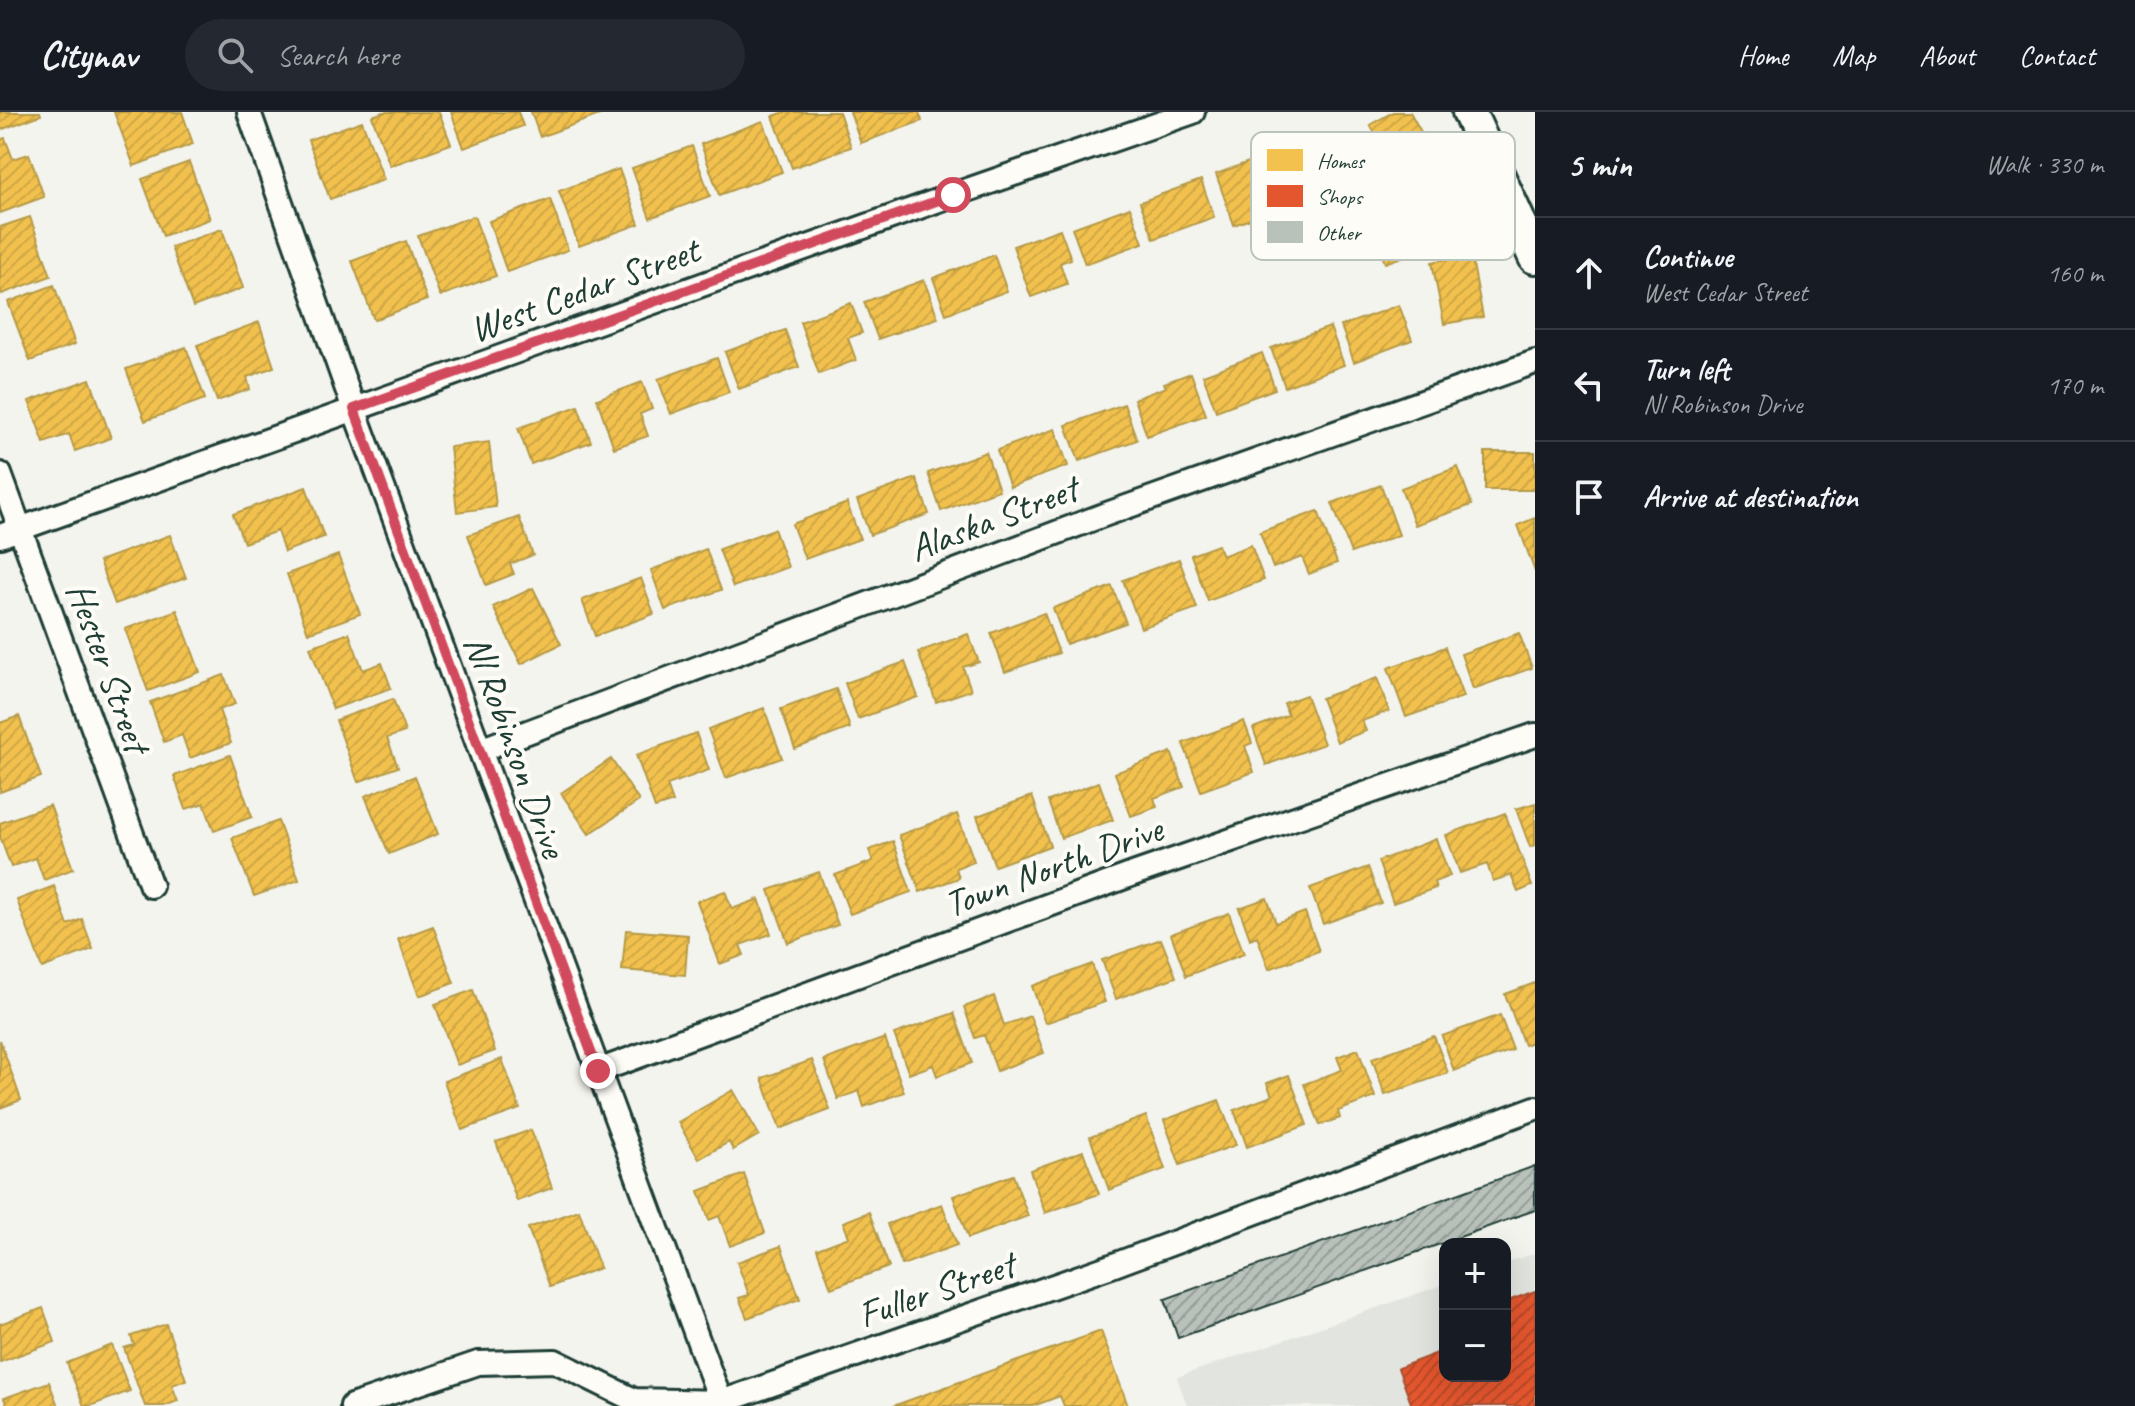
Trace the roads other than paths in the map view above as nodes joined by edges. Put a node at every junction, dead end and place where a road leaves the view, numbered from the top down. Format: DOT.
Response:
graph roads {
  1 [pos="249,112"];
  2 [pos="1193,112"];
  3 [pos="1469,112"];
  4 [pos="1478,132"];
  5 [pos="1515,213"];
  6 [pos="1535,257"];
  7 [pos="1535,362"];
  8 [pos="354,409"];
  9 [pos="0,474"];
  10 [pos="10,532"];
  11 [pos="1535,735"];
  12 [pos="480,750"];
  13 [pos="151,886"];
  14 [pos="598,1071"];
  15 [pos="1535,1108"];
  16 [pos="721,1402"];
  17 [pos="352,1406"];
  1 -- 8 [label="street, Nl Robinson Drive"];
  2 -- 8 [label="street, West Cedar Street"];
  3 -- 4 [label="main road"];
  5 -- 6 [label="main road"];
  7 -- 12 [label="street, Alaska Street"];
  8 -- 10 [label="street, West Cedar Street"];
  8 -- 12 [label="street, Nl Robinson Drive"];
  9 -- 10 [label="street, Hester Street"];
  10 -- 13 [label="street, Hester Street"];
  11 -- 14 [label="street, Town North Drive"];
  12 -- 14 [label="street, Nl Robinson Drive"];
  14 -- 16 [label="street, Nl Robinson Drive"];
  15 -- 16 [label="street, Fuller Street"];
  16 -- 17 [label="street, Fuller Street"];
}
